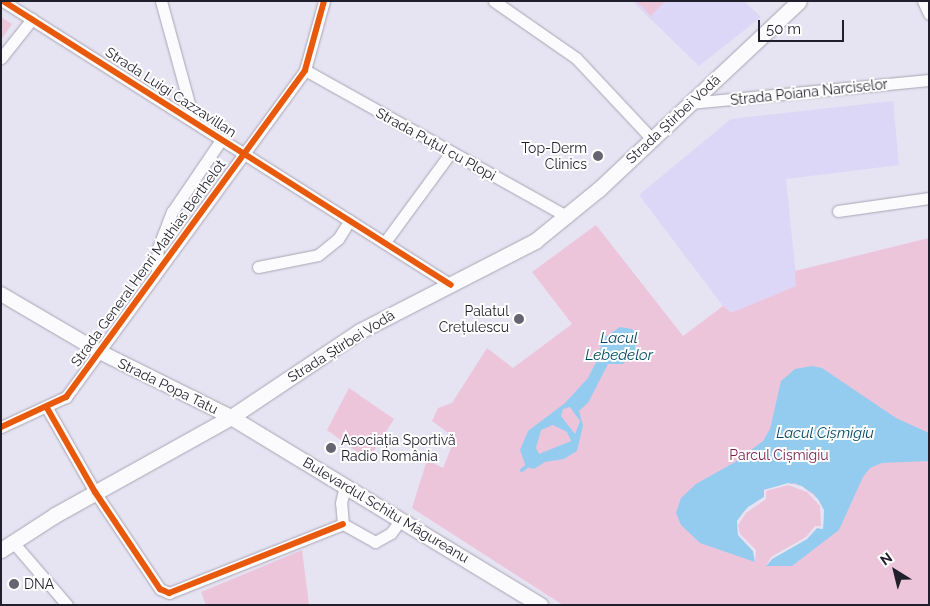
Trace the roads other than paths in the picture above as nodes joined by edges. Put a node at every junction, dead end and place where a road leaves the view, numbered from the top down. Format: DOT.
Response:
graph roads {
  1 [pos="4,1"];
  2 [pos="161,1"];
  3 [pos="324,1"];
  4 [pos="494,1"];
  5 [pos="799,1"];
  6 [pos="923,1"];
  7 [pos="929,14"];
  8 [pos="32,19"];
  9 [pos="1,58"];
  10 [pos="305,70"];
  11 [pos="929,80"];
  12 [pos="690,103"];
  13 [pos="194,122"];
  14 [pos="652,139"];
  15 [pos="221,140"];
  16 [pos="451,152"];
  17 [pos="243,153"];
  18 [pos="929,198"];
  19 [pos="838,211"];
  20 [pos="568,217"];
  21 [pos="350,220"];
  22 [pos="385,242"];
  23 [pos="258,266"];
  24 [pos="157,271"];
  25 [pos="451,285"];
  26 [pos="1,294"];
  27 [pos="100,352"];
  28 [pos="47,408"];
  29 [pos="230,417"];
  30 [pos="1,427"];
  31 [pos="345,485"];
  32 [pos="95,492"];
  33 [pos="401,518"];
  34 [pos="343,524"];
  35 [pos="7,546"];
  36 [pos="67,605"];
  37 [pos="540,605"];
  1 -- 8 [label="street, Strada Luigi Cazzavillan"];
  2 -- 13 [label="street"];
  3 -- 10 [label="street, Strada General Henri Mathias Berthelot"];
  4 -- 14 [label="street"];
  5 -- 12 [label="main road, Strada Știrbei Vodă"];
  6 -- 7 [label="street"];
  8 -- 9 [label="street"];
  8 -- 13 [label="street, Strada Luigi Cazzavillan"];
  10 -- 16 [label="street, Strada Puțul cu Plopi"];
  10 -- 17 [label="street, Strada General Henri Mathias Berthelot"];
  11 -- 12 [label="street, Strada Poiana Narciselor"];
  12 -- 14 [label="main road, Strada Știrbei Vodă"];
  13 -- 15 [label="street, Strada Luigi Cazzavillan"];
  14 -- 20 [label="main road, Strada Știrbei Vodă"];
  15 -- 17 [label="street, Strada Luigi Cazzavillan"];
  15 -- 24 [label="street, Strada General Henri Mathias Berthelot"];
  16 -- 20 [label="street, Strada Puțul cu Plopi"];
  16 -- 22 [label="street"];
  17 -- 21 [label="street, Strada Luigi Cazzavillan"];
  17 -- 24 [label="street, Strada General Henri Mathias Berthelot"];
  18 -- 19 [label="street"];
  20 -- 25 [label="main road, Strada Știrbei Vodă"];
  21 -- 22 [label="street, Strada Luigi Cazzavillan"];
  21 -- 23 [label="street"];
  22 -- 25 [label="street, Strada Luigi Cazzavillan"];
  24 -- 27 [label="street, Strada General Henri Mathias Berthelot"];
  25 -- 29 [label="main road, Strada Știrbei Vodă"];
  26 -- 27 [label="street, Strada Popa Tatu"];
  27 -- 28 [label="street, Strada General Henri Mathias Berthelot"];
  27 -- 29 [label="street, Strada Popa Tatu"];
  28 -- 30 [label="street, Strada General Henri Mathias Berthelot"];
  28 -- 32 [label="street"];
  29 -- 31 [label="main road, Bulevardul Schitu Măgureanu"];
  29 -- 32 [label="main road, Strada Știrbei Vodă"];
  31 -- 33 [label="main road, Bulevardul Schitu Măgureanu"];
  31 -- 34 [label="street"];
  32 -- 34 [label="street"];
  32 -- 35 [label="main road, Strada Știrbei Vodă"];
  33 -- 34 [label="street"];
  33 -- 37 [label="main road, Bulevardul Schitu Măgureanu"];
  35 -- 36 [label="street"];
}
